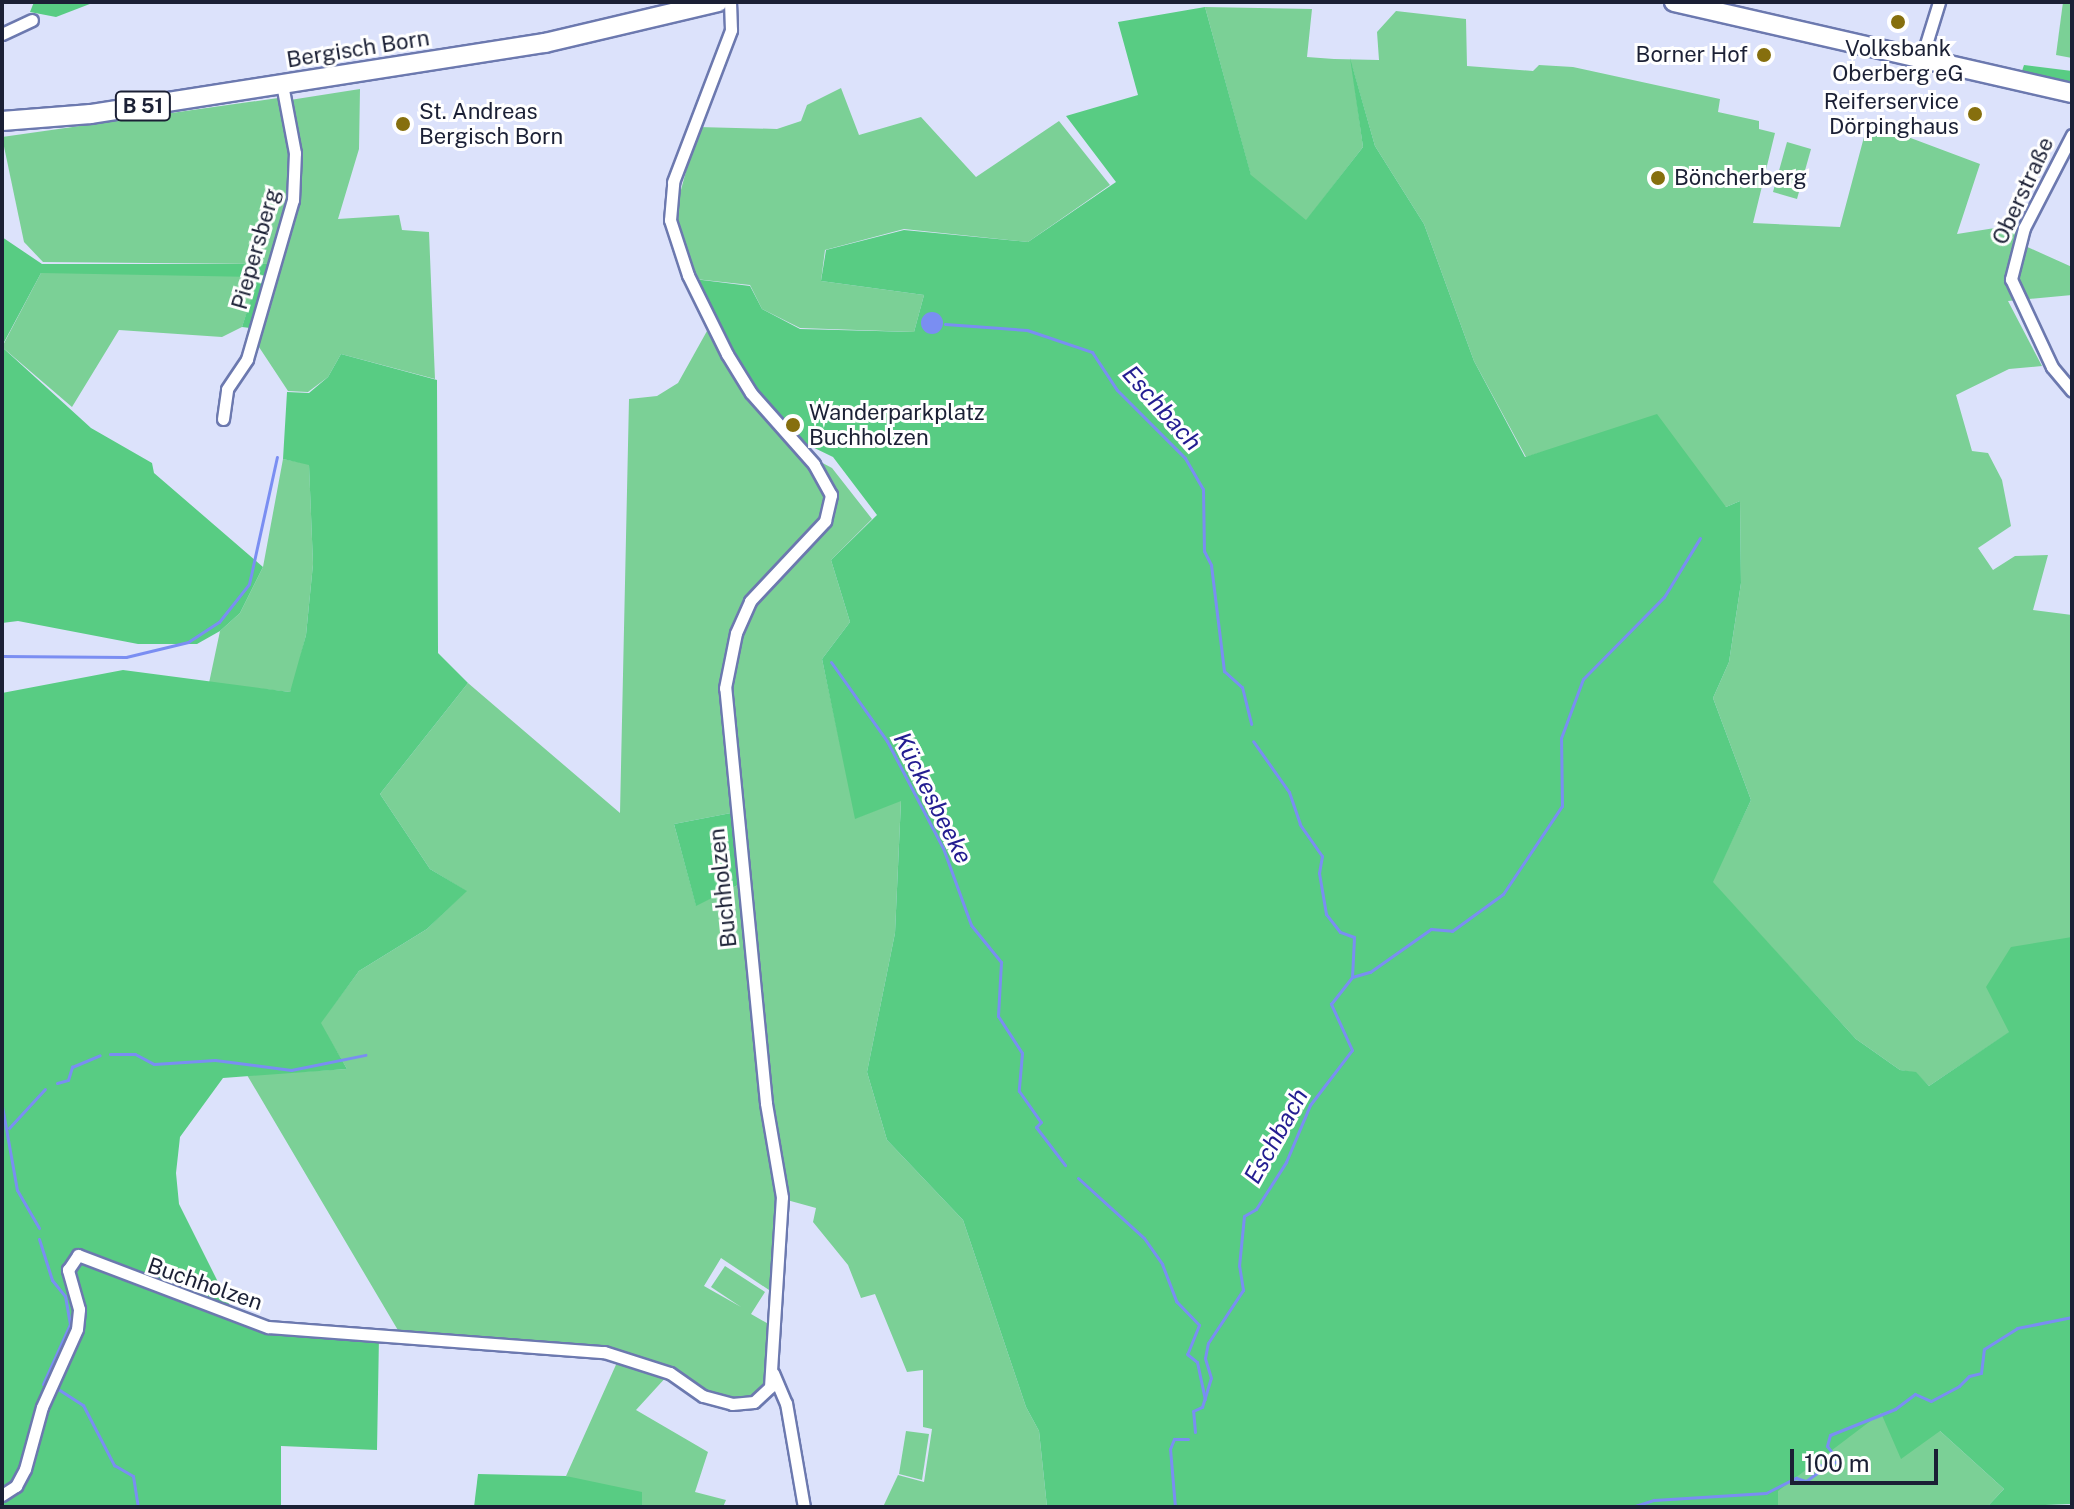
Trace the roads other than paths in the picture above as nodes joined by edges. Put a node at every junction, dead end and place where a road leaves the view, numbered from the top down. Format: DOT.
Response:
graph roads {
  1 [pos="718,2"];
  2 [pos="730,2"];
  3 [pos="1674,2"];
  4 [pos="1939,2"];
  5 [pos="1767,11"];
  6 [pos="32,20"];
  7 [pos="2,34"];
  8 [pos="1922,57"];
  9 [pos="282,84"];
  10 [pos="2072,93"];
  11 [pos="2,121"];
  12 [pos="2072,135"];
  13 [pos="2072,391"];
  14 [pos="223,419"];
  15 [pos="773,1372"];
  16 [pos="2,1495"];
  17 [pos="804,1507"];
  1 -- 9 [label="main road, Bergisch Born / B 51"];
  2 -- 15 [label="street, Buchholzen"];
  3 -- 5 [label="main road"];
  4 -- 8 [label="street"];
  5 -- 8 [label="main road"];
  6 -- 7 [label="street"];
  8 -- 10 [label="main road"];
  9 -- 11 [label="main road, Bergisch Born / B 51"];
  9 -- 14 [label="street, Piepersberg"];
  12 -- 13 [label="street, Oberstraße"];
  15 -- 16 [label="street, Buchholzen"];
  15 -- 17 [label="street, Buchholzen"];
}
